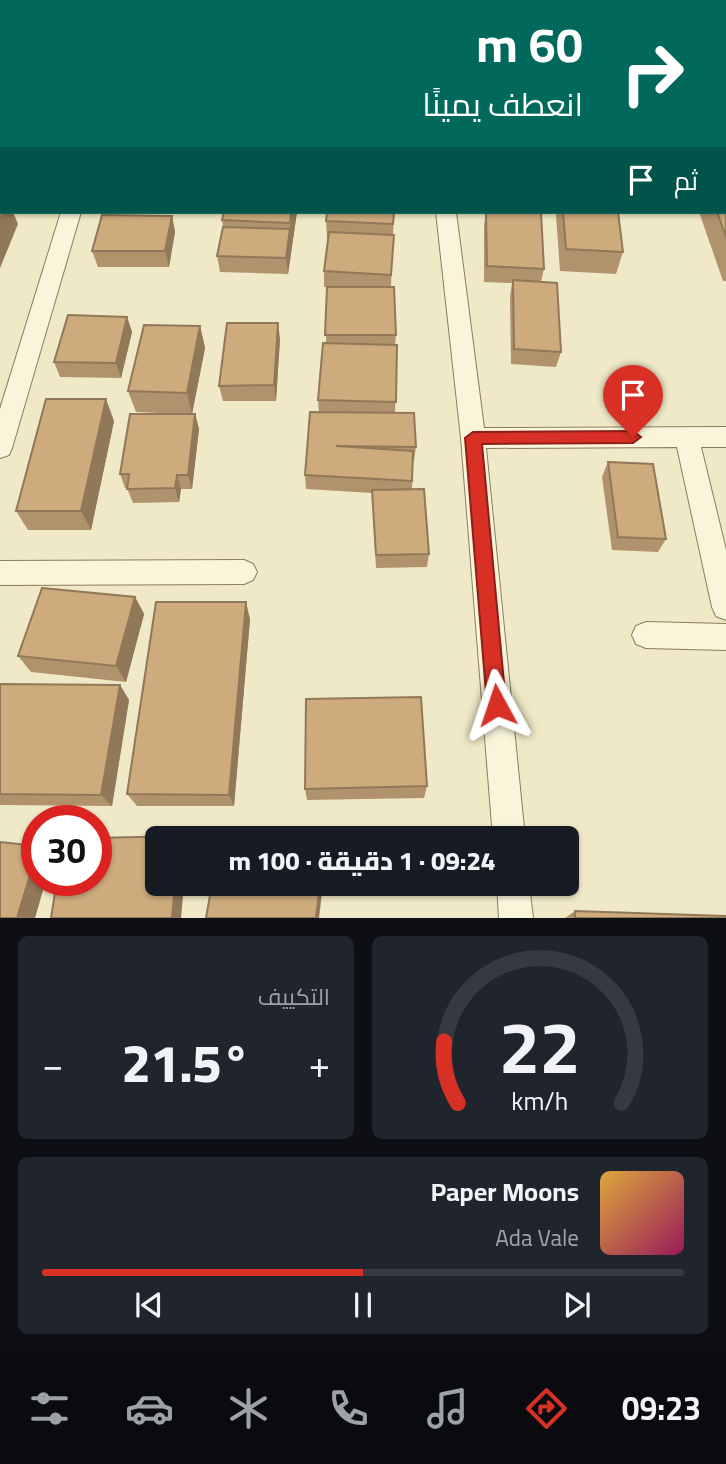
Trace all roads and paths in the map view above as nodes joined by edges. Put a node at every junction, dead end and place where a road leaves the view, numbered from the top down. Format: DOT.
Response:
graph roads {
  1 [pos="70,214"];
  2 [pos="446,214"];
  3 [pos="726,436"];
  4 [pos="687,437"];
  5 [pos="473,438"];
  6 [pos="0,448"];
  7 [pos="244,572"];
  8 [pos="0,573"];
  9 [pos="726,607"];
  10 [pos="646,635"];
  11 [pos="726,636"];
  12 [pos="508,826"];
  13 [pos="514,896"];
  14 [pos="516,918"];
  1 -- 6 [label="street"];
  2 -- 5 [label="street"];
  3 -- 4 [label="street"];
  4 -- 5 [label="street"];
  4 -- 9 [label="street"];
  5 -- 12 [label="street"];
  7 -- 8 [label="street"];
  10 -- 11 [label="street"];
  13 -- 14 [label="street"];
}
